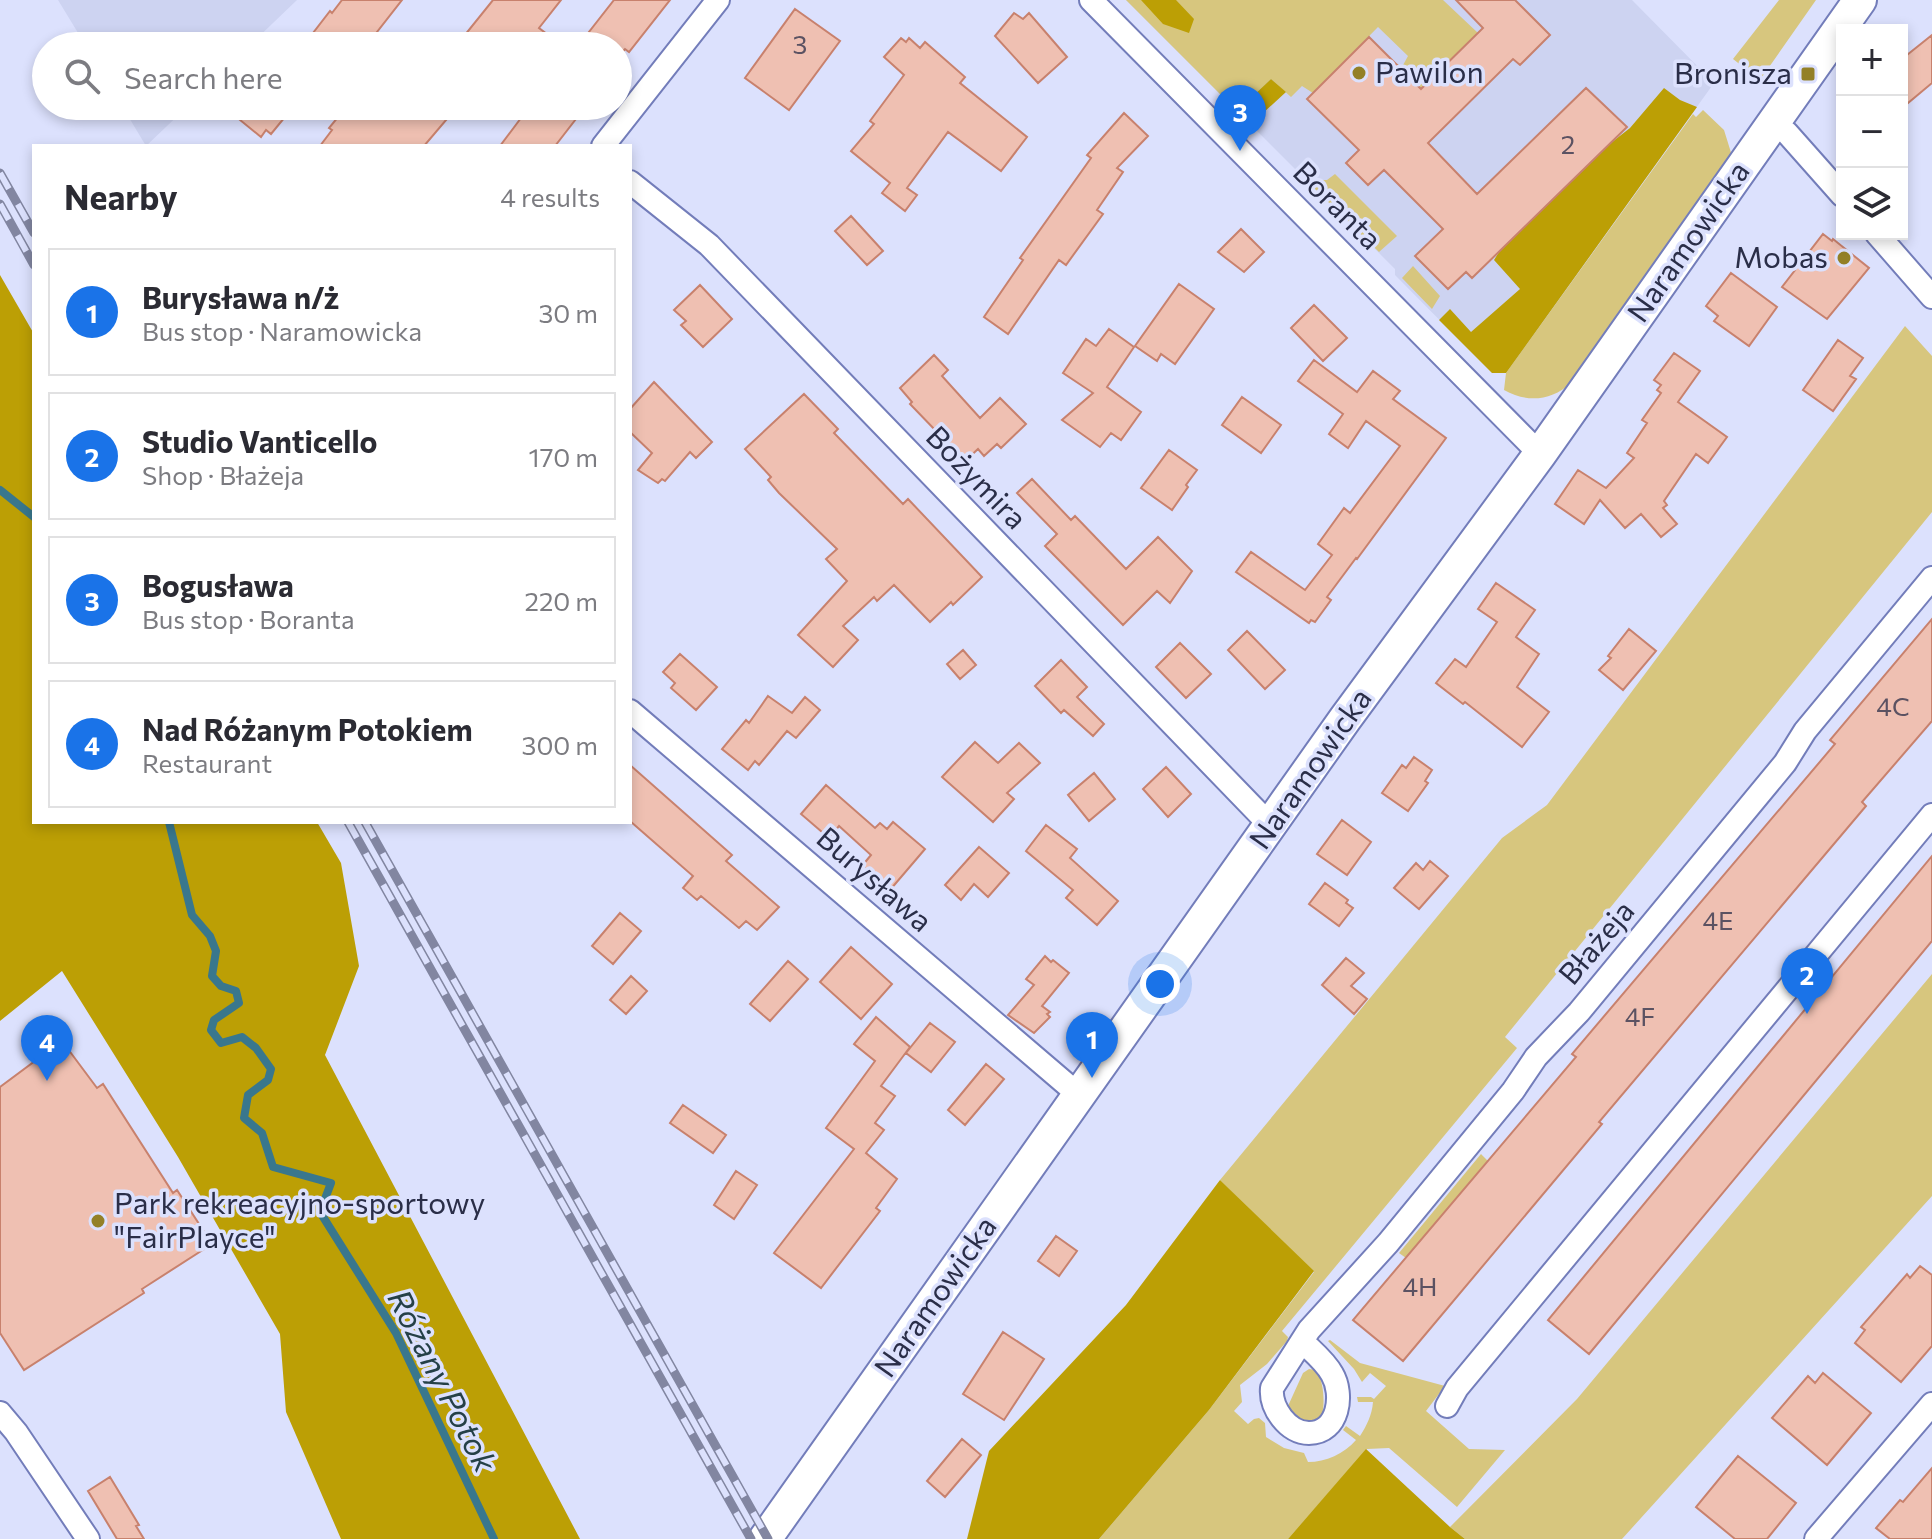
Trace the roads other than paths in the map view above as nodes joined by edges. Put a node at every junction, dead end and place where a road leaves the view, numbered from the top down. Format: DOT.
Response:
graph roads {
  1 [pos="718,0"];
  2 [pos="1091,0"];
  3 [pos="1859,0"];
  4 [pos="632,109"];
  5 [pos="623,120"];
  6 [pos="1772,124"];
  7 [pos="605,144"];
  8 [pos="632,184"];
  9 [pos="1836,188"];
  10 [pos="1882,240"];
  11 [pos="1932,297"];
  12 [pos="1540,454"];
  13 [pos="1932,578"];
  14 [pos="632,713"];
  15 [pos="1932,815"];
  16 [pos="1270,825"];
  17 [pos="1079,1095"];
  18 [pos="1302,1341"];
  19 [pos="1932,1404"];
  20 [pos="1447,1406"];
  21 [pos="0,1413"];
  22 [pos="88,1539"];
  23 [pos="765,1539"];
  24 [pos="1816,1539"];
  1 -- 4 [label="street"];
  2 -- 12 [label="street, Boranta"];
  3 -- 6 [label="street, Naramowicka"];
  5 -- 7 [label="street"];
  6 -- 9 [label="street"];
  6 -- 12 [label="street, Naramowicka"];
  8 -- 16 [label="street, Bożymira"];
  10 -- 11 [label="street"];
  12 -- 16 [label="street, Naramowicka"];
  13 -- 18 [label="street, Błażeja"];
  14 -- 17 [label="street, Burysława"];
  15 -- 20 [label="street"];
  16 -- 17 [label="street, Naramowicka"];
  17 -- 23 [label="street, Naramowicka"];
  19 -- 24 [label="street"];
  21 -- 22 [label="street"];
}
